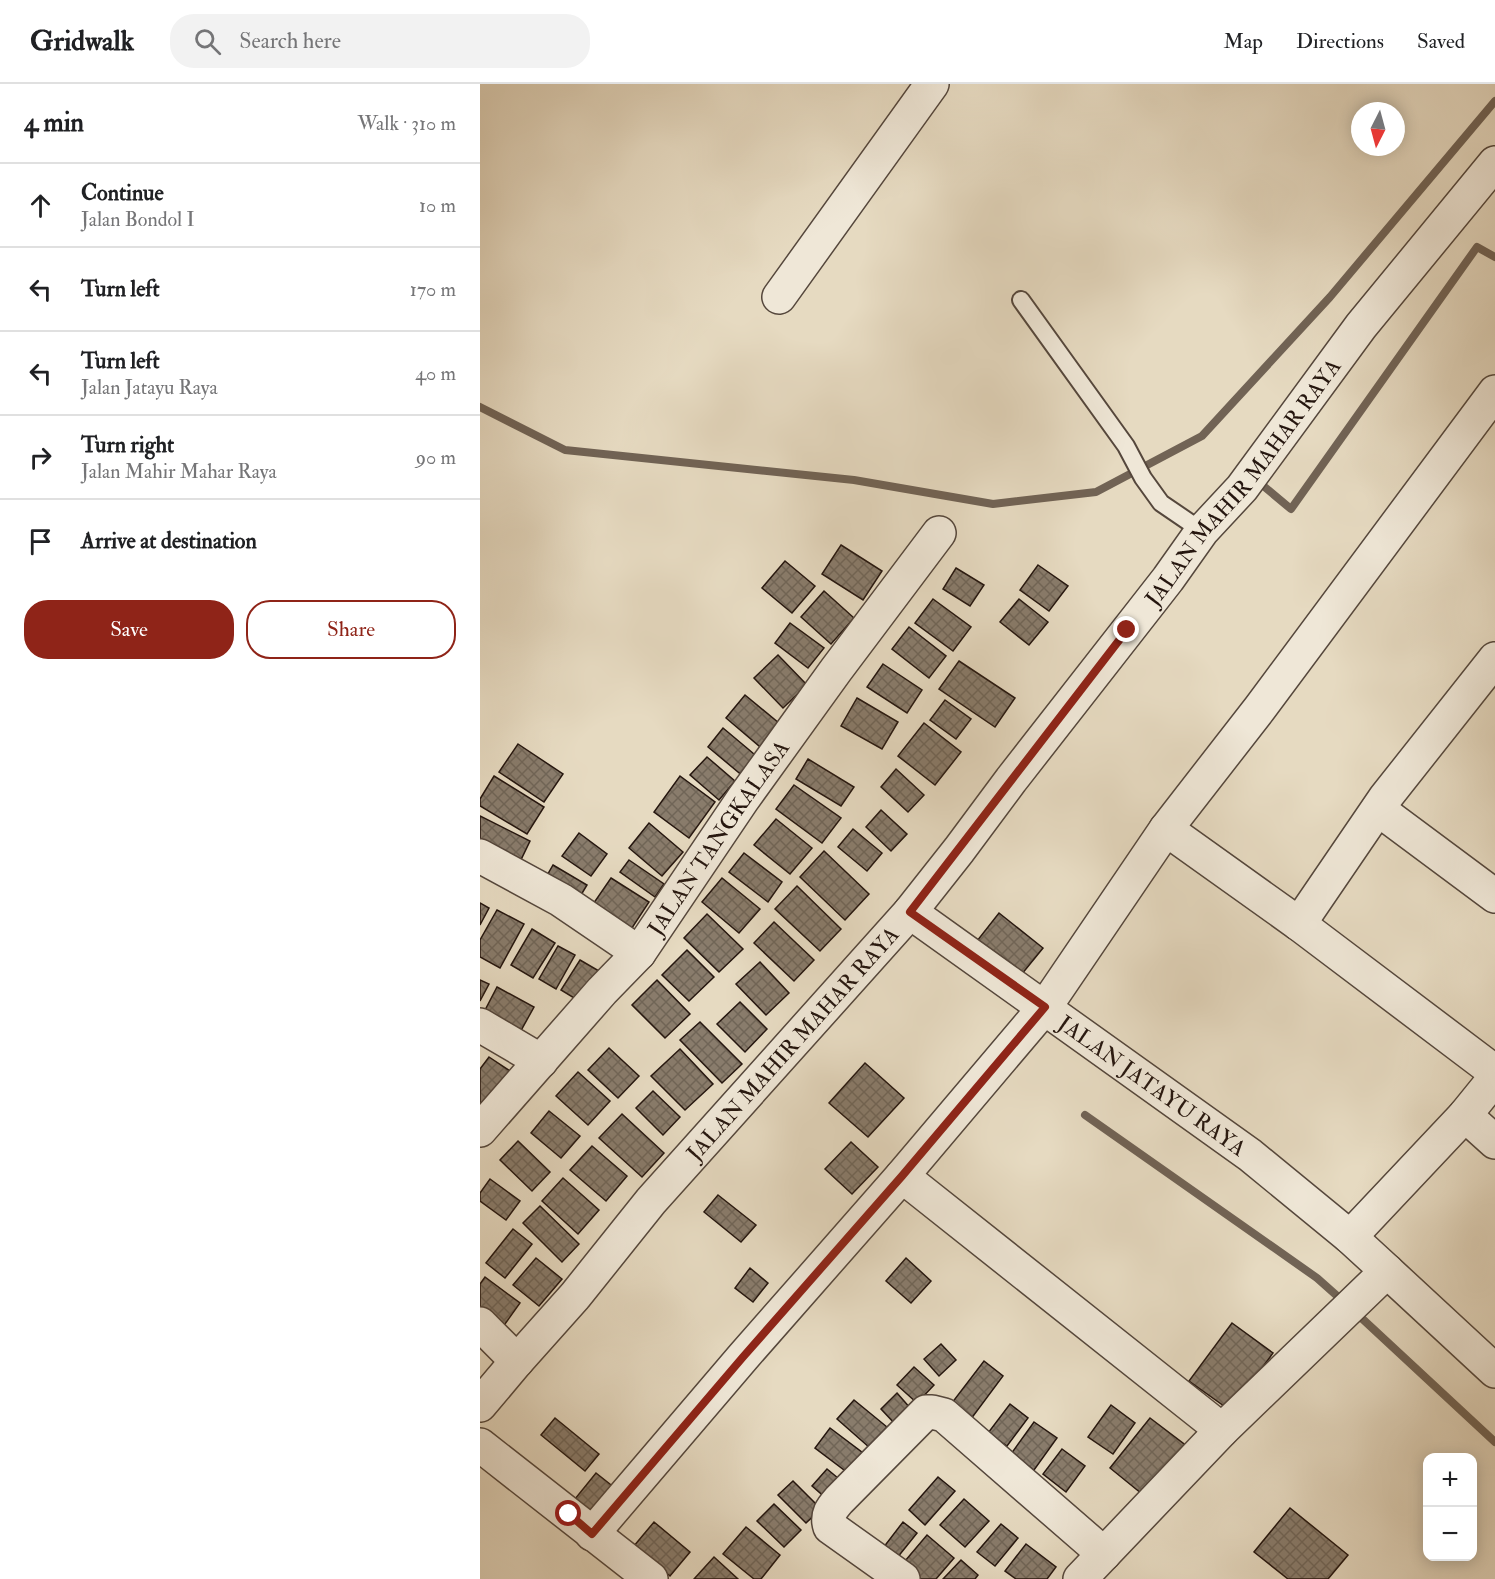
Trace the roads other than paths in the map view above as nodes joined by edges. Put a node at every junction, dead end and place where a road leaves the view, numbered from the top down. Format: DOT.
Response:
graph roads {
  1 [pos="932,84"];
  2 [pos="1495,163"];
  3 [pos="779,297"];
  4 [pos="1021,300"];
  5 [pos="1495,392"];
  6 [pos="1202,531"];
  7 [pos="939,533"];
  8 [pos="1495,659"];
  9 [pos="1378,809"];
  10 [pos="1166,829"];
  11 [pos="480,855"];
  12 [pos="1495,896"];
  13 [pos="910,912"];
  14 [pos="1299,924"];
  15 [pos="639,953"];
  16 [pos="1045,1007"];
  17 [pos="480,1026"];
  18 [pos="541,1061"];
  19 [pos="1495,1072"];
  20 [pos="1495,1078"];
  21 [pos="1465,1115"];
  22 [pos="480,1130"];
  23 [pos="1495,1142"];
  24 [pos="902,1176"];
  25 [pos="1350,1237"];
  26 [pos="1387,1271"];
  27 [pos="480,1324"];
  28 [pos="517,1361"];
  29 [pos="1495,1371"];
  30 [pos="480,1405"];
  31 [pos="1222,1430"];
  32 [pos="480,1445"];
  33 [pos="592,1534"];
  34 [pos="1104,1554"];
  35 [pos="651,1579"];
  36 [pos="903,1579"];
  37 [pos="1080,1579"];
  1 -- 3 [label="street"];
  2 -- 6 [label="street, JALAN MAHIR MAHAR RAYA"];
  4 -- 6 [label="lane"];
  5 -- 10 [label="street"];
  6 -- 13 [label="street, JALAN MAHIR MAHAR RAYA"];
  7 -- 15 [label="street, JALAN TANGKALASA"];
  8 -- 9 [label="street"];
  9 -- 12 [label="street"];
  9 -- 14 [label="street"];
  10 -- 14 [label="street"];
  10 -- 16 [label="street"];
  11 -- 15 [label="street"];
  13 -- 16 [label="street, JALAN JATAYU RAYA"];
  13 -- 28 [label="street, JALAN MAHIR MAHAR RAYA"];
  14 -- 19 [label="street"];
  15 -- 18 [label="street, JALAN TANGKALASA"];
  16 -- 24 [label="street"];
  16 -- 25 [label="street, JALAN JATAYU RAYA"];
  17 -- 18 [label="street"];
  18 -- 22 [label="street, JALAN TANGKALASA"];
  20 -- 21 [label="street"];
  21 -- 23 [label="street"];
  21 -- 25 [label="street"];
  24 -- 31 [label="street"];
  24 -- 33 [label="street"];
  25 -- 26 [label="street, JALAN JATAYU RAYA"];
  26 -- 29 [label="street, JALAN JATAYU RAYA"];
  26 -- 31 [label="street"];
  27 -- 28 [label="street"];
  28 -- 30 [label="street, JALAN MAHIR MAHAR RAYA"];
  31 -- 34 [label="street"];
  32 -- 33 [label="street"];
  33 -- 35 [label="street"];
  34 -- 36 [label="street"];
  34 -- 37 [label="street"];
}
